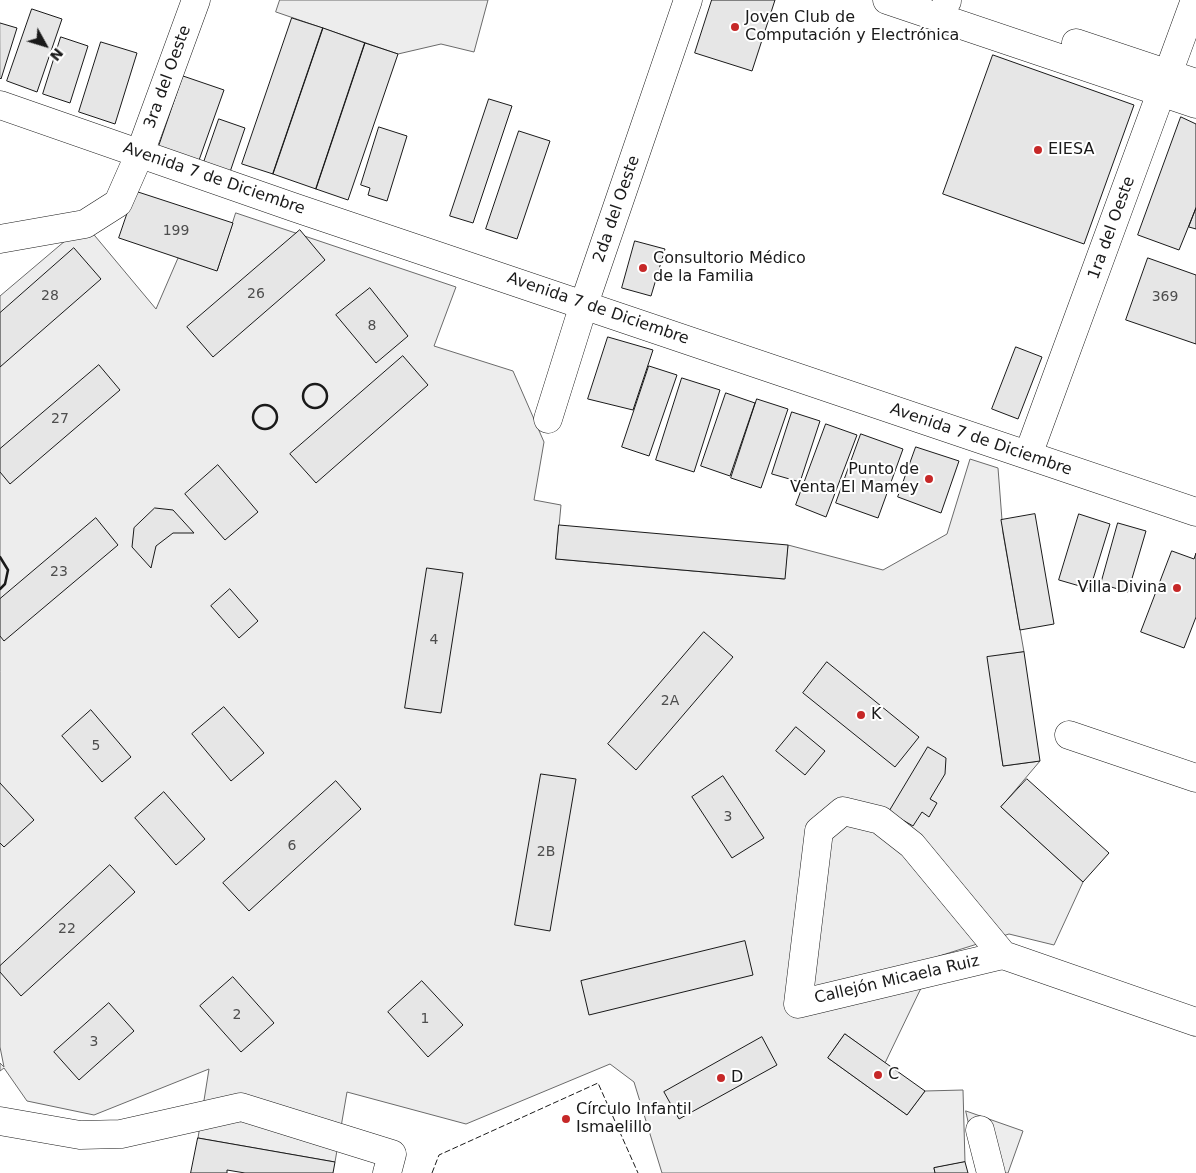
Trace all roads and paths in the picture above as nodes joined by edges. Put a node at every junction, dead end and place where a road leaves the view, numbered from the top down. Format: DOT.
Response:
graph roads {
  1 [pos="196,0"];
  2 [pos="688,0"];
  3 [pos="887,0"];
  4 [pos="946,0"];
  5 [pos="1195,0"];
  6 [pos="1166,83"];
  7 [pos="1196,83"];
  8 [pos="1196,104"];
  9 [pos="0,106"];
  10 [pos="140,153"];
  11 [pos="0,239"];
  12 [pos="584,304"];
  13 [pos="548,419"];
  14 [pos="1028,455"];
  15 [pos="1196,512"];
  16 [pos="1069,735"];
  17 [pos="1196,778"];
  18 [pos="1003,955"];
  19 [pos="1196,1022"];
  20 [pos="0,1121"];
  21 [pos="980,1130"];
  22 [pos="387,1173"];
  23 [pos="991,1173"];
  1 -- 10 [label="street, 3ra del Oeste"];
  2 -- 12 [label="street, 2da del Oeste"];
  3 -- 6 [label="street"];
  4 -- 6 [label="street"];
  5 -- 6 [label="street, 1ra del Oeste"];
  6 -- 7 [label="street"];
  6 -- 8 [label="street"];
  6 -- 14 [label="street, 1ra del Oeste"];
  9 -- 10 [label="street, Avenida 7 de Diciembre"];
  10 -- 11 [label="street, 3ra del Oeste"];
  10 -- 12 [label="street, Avenida 7 de Diciembre"];
  12 -- 13 [label="street, 2da del Oeste"];
  12 -- 14 [label="street, Avenida 7 de Diciembre"];
  14 -- 15 [label="street, Avenida 7 de Diciembre"];
  16 -- 17 [label="street"];
  18 -- 18 [label="street, Callejón Micaela Ruiz"];
  18 -- 19 [label="street"];
  20 -- 22 [label="street"];
  21 -- 23 [label="street"];
}
